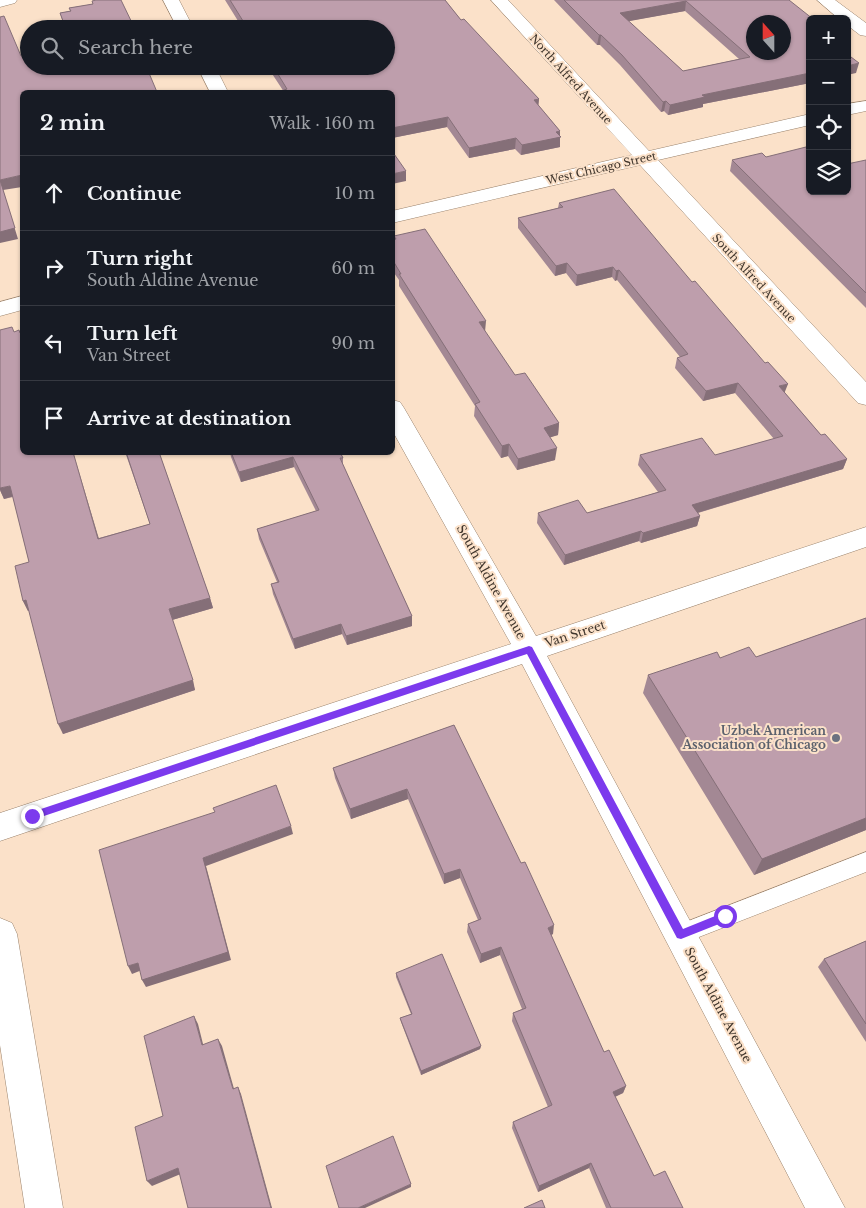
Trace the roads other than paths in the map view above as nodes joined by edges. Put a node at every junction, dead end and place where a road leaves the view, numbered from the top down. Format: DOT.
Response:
graph roads {
  1 [pos="9,0"];
  2 [pos="171,0"];
  3 [pos="499,0"];
  4 [pos="825,0"];
  5 [pos="0,2"];
  6 [pos="181,20"];
  7 [pos="866,31"];
  8 [pos="210,75"];
  9 [pos="218,90"];
  10 [pos="866,106"];
  11 [pos="851,109"];
  12 [pos="806,120"];
  13 [pos="643,158"];
  14 [pos="395,216"];
  15 [pos="20,304"];
  16 [pos="0,309"];
  17 [pos="866,397"];
  18 [pos="395,413"];
  19 [pos="866,537"];
  20 [pos="529,650"];
  21 [pos="0,827"];
  22 [pos="866,862"];
  23 [pos="0,934"];
  24 [pos="681,934"];
  25 [pos="44,1208"];
  26 [pos="826,1208"];
  1 -- 5 [label="street"];
  2 -- 6 [label="street"];
  3 -- 13 [label="street, North Alfred Avenue"];
  4 -- 7 [label="street"];
  8 -- 9 [label="street"];
  10 -- 11 [label="street"];
  12 -- 13 [label="street, West Chicago Street"];
  13 -- 14 [label="street, West Chicago Street"];
  13 -- 17 [label="street, South Alfred Avenue"];
  15 -- 16 [label="street"];
  18 -- 20 [label="street, South Aldine Avenue"];
  19 -- 20 [label="street, Van Street"];
  20 -- 21 [label="street, Van Street"];
  20 -- 24 [label="street, South Aldine Avenue"];
  22 -- 24 [label="lane"];
  23 -- 25 [label="street"];
  24 -- 26 [label="street, South Aldine Avenue"];
}
